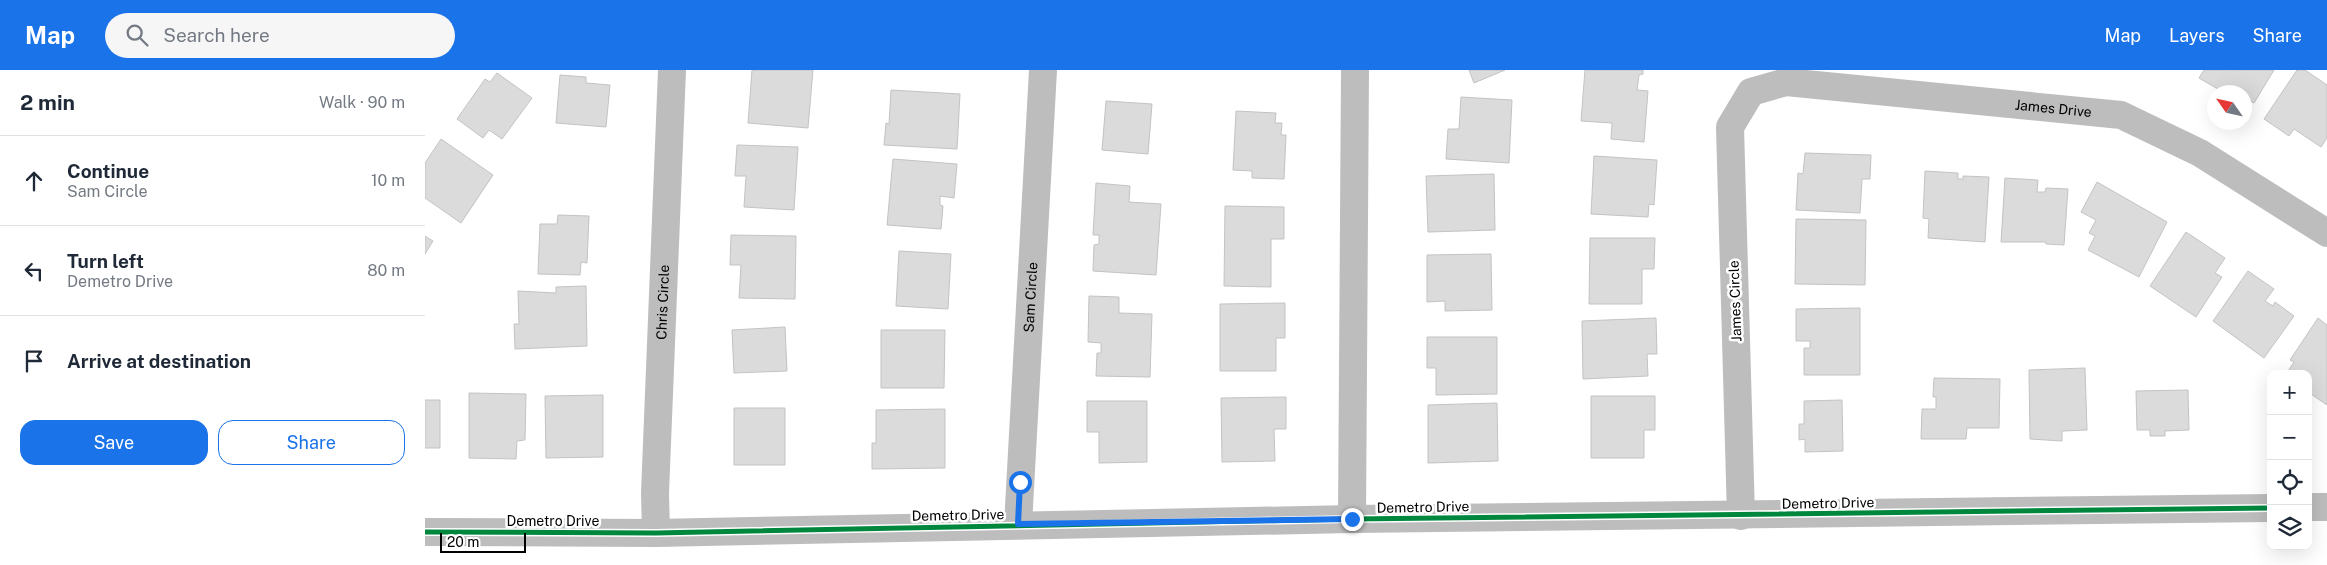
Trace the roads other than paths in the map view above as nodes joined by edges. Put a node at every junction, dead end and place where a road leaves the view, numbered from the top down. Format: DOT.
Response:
graph roads {
  1 [pos="672,70"];
  2 [pos="1043,70"];
  3 [pos="1355,70"];
  4 [pos="1751,92"];
  5 [pos="2327,233"];
  6 [pos="2312,507"];
  7 [pos="2327,507"];
  8 [pos="2267,508"];
  9 [pos="1741,516"];
  10 [pos="1352,519"];
  11 [pos="1018,524"];
  12 [pos="425,532"];
  13 [pos="656,533"];
  1 -- 13 [label="street, Chris Circle"];
  2 -- 11 [label="street, Sam Circle"];
  3 -- 10 [label="street"];
  4 -- 5 [label="street, James Drive"];
  4 -- 9 [label="street, James Circle"];
  6 -- 7 [label="street"];
  8 -- 9 [label="street, Demetro Drive"];
  9 -- 10 [label="street, Demetro Drive"];
  10 -- 11 [label="street, Demetro Drive"];
  11 -- 13 [label="street, Demetro Drive"];
  12 -- 13 [label="street, Demetro Drive"];
}
